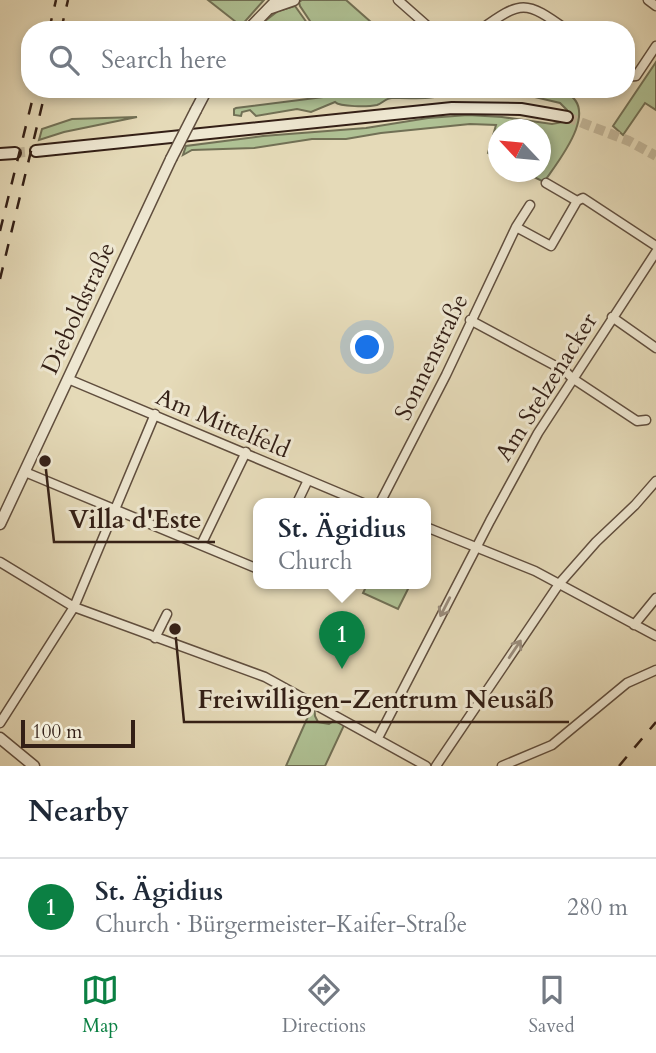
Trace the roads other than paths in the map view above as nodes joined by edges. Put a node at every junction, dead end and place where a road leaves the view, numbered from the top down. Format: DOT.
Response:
graph roads {
  1 [pos="277,0"];
  2 [pos="294,0"];
  3 [pos="398,0"];
  4 [pos="648,0"];
  5 [pos="656,6"];
  6 [pos="264,13"];
  7 [pos="256,21"];
  8 [pos="422,21"];
  9 [pos="492,21"];
  10 [pos="556,21"];
  11 [pos="656,46"];
  12 [pos="635,76"];
  13 [pos="202,98"];
  14 [pos="567,117"];
  15 [pos="36,151"];
  16 [pos="15,153"];
  17 [pos="0,154"];
  18 [pos="546,183"];
  19 [pos="577,201"];
  20 [pos="530,205"];
  21 [pos="516,226"];
  22 [pos="656,246"];
  23 [pos="656,252"];
  24 [pos="612,317"];
  25 [pos="470,320"];
  26 [pos="656,348"];
  27 [pos="572,378"];
  28 [pos="68,379"];
  29 [pos="155,414"];
  30 [pos="646,420"];
  31 [pos="246,452"];
  32 [pos="25,472"];
  33 [pos="308,480"];
  34 [pos="656,481"];
  35 [pos="299,498"];
  36 [pos="351,498"];
  37 [pos="383,498"];
  38 [pos="115,510"];
  39 [pos="0,524"];
  40 [pos="431,529"];
  41 [pos="201,545"];
  42 [pos="477,546"];
  43 [pos="0,562"];
  44 [pos="253,567"];
  45 [pos="559,584"];
  46 [pos="656,598"];
  47 [pos="74,607"];
  48 [pos="167,614"];
  49 [pos="634,625"];
  50 [pos="656,636"];
  51 [pos="155,638"];
  52 [pos="656,670"];
  53 [pos="0,723"];
  54 [pos="0,738"];
  55 [pos="378,738"];
  56 [pos="34,766"];
  57 [pos="426,766"];
  58 [pos="436,766"];
  59 [pos="502,766"];
  1 -- 6 [label="street"];
  2 -- 6 [label="street"];
  3 -- 8 [label="street"];
  4 -- 5 [label="street"];
  6 -- 7 [label="street"];
  9 -- 10 [label="street"];
  11 -- 12 [label="street"];
  13 -- 28 [label="street, Dieboldstraße, bridge"];
  14 -- 15 [label="main road"];
  16 -- 17 [label="main road"];
  18 -- 19 [label="street"];
  19 -- 21 [label="street"];
  19 -- 22 [label="street"];
  20 -- 21 [label="street, Sonnenstraße"];
  21 -- 25 [label="street, Sonnenstraße"];
  23 -- 24 [label="street, Am Stelzenacker"];
  24 -- 26 [label="street"];
  24 -- 27 [label="street, Am Stelzenacker"];
  25 -- 27 [label="street"];
  25 -- 37 [label="street, Sonnenstraße"];
  27 -- 30 [label="street"];
  27 -- 42 [label="street, Am Stelzenacker"];
  28 -- 29 [label="street, Am Mittelfeld"];
  28 -- 32 [label="street, Dieboldstraße"];
  29 -- 31 [label="street, Am Mittelfeld"];
  29 -- 38 [label="street"];
  31 -- 33 [label="street, Am Mittelfeld"];
  31 -- 41 [label="street"];
  32 -- 38 [label="street"];
  32 -- 39 [label="street, Dieboldstraße"];
  33 -- 35 [label="street"];
  33 -- 36 [label="street, Am Mittelfeld"];
  34 -- 45 [label="street"];
  38 -- 41 [label="street"];
  38 -- 47 [label="street"];
  40 -- 42 [label="street"];
  41 -- 44 [label="street"];
  42 -- 45 [label="street"];
  42 -- 55 [label="street, Am Stelzenacker, one-way"];
  43 -- 47 [label="street"];
  45 -- 49 [label="street"];
  58 -- 45 [label="street, one-way"];
  46 -- 49 [label="street"];
  47 -- 51 [label="street"];
  47 -- 53 [label="street"];
  48 -- 51 [label="street"];
  49 -- 50 [label="street"];
  51 -- 55 [label="street"];
  52 -- 59 [label="street"];
  54 -- 56 [label="street"];
  55 -- 57 [label="street"];
}
